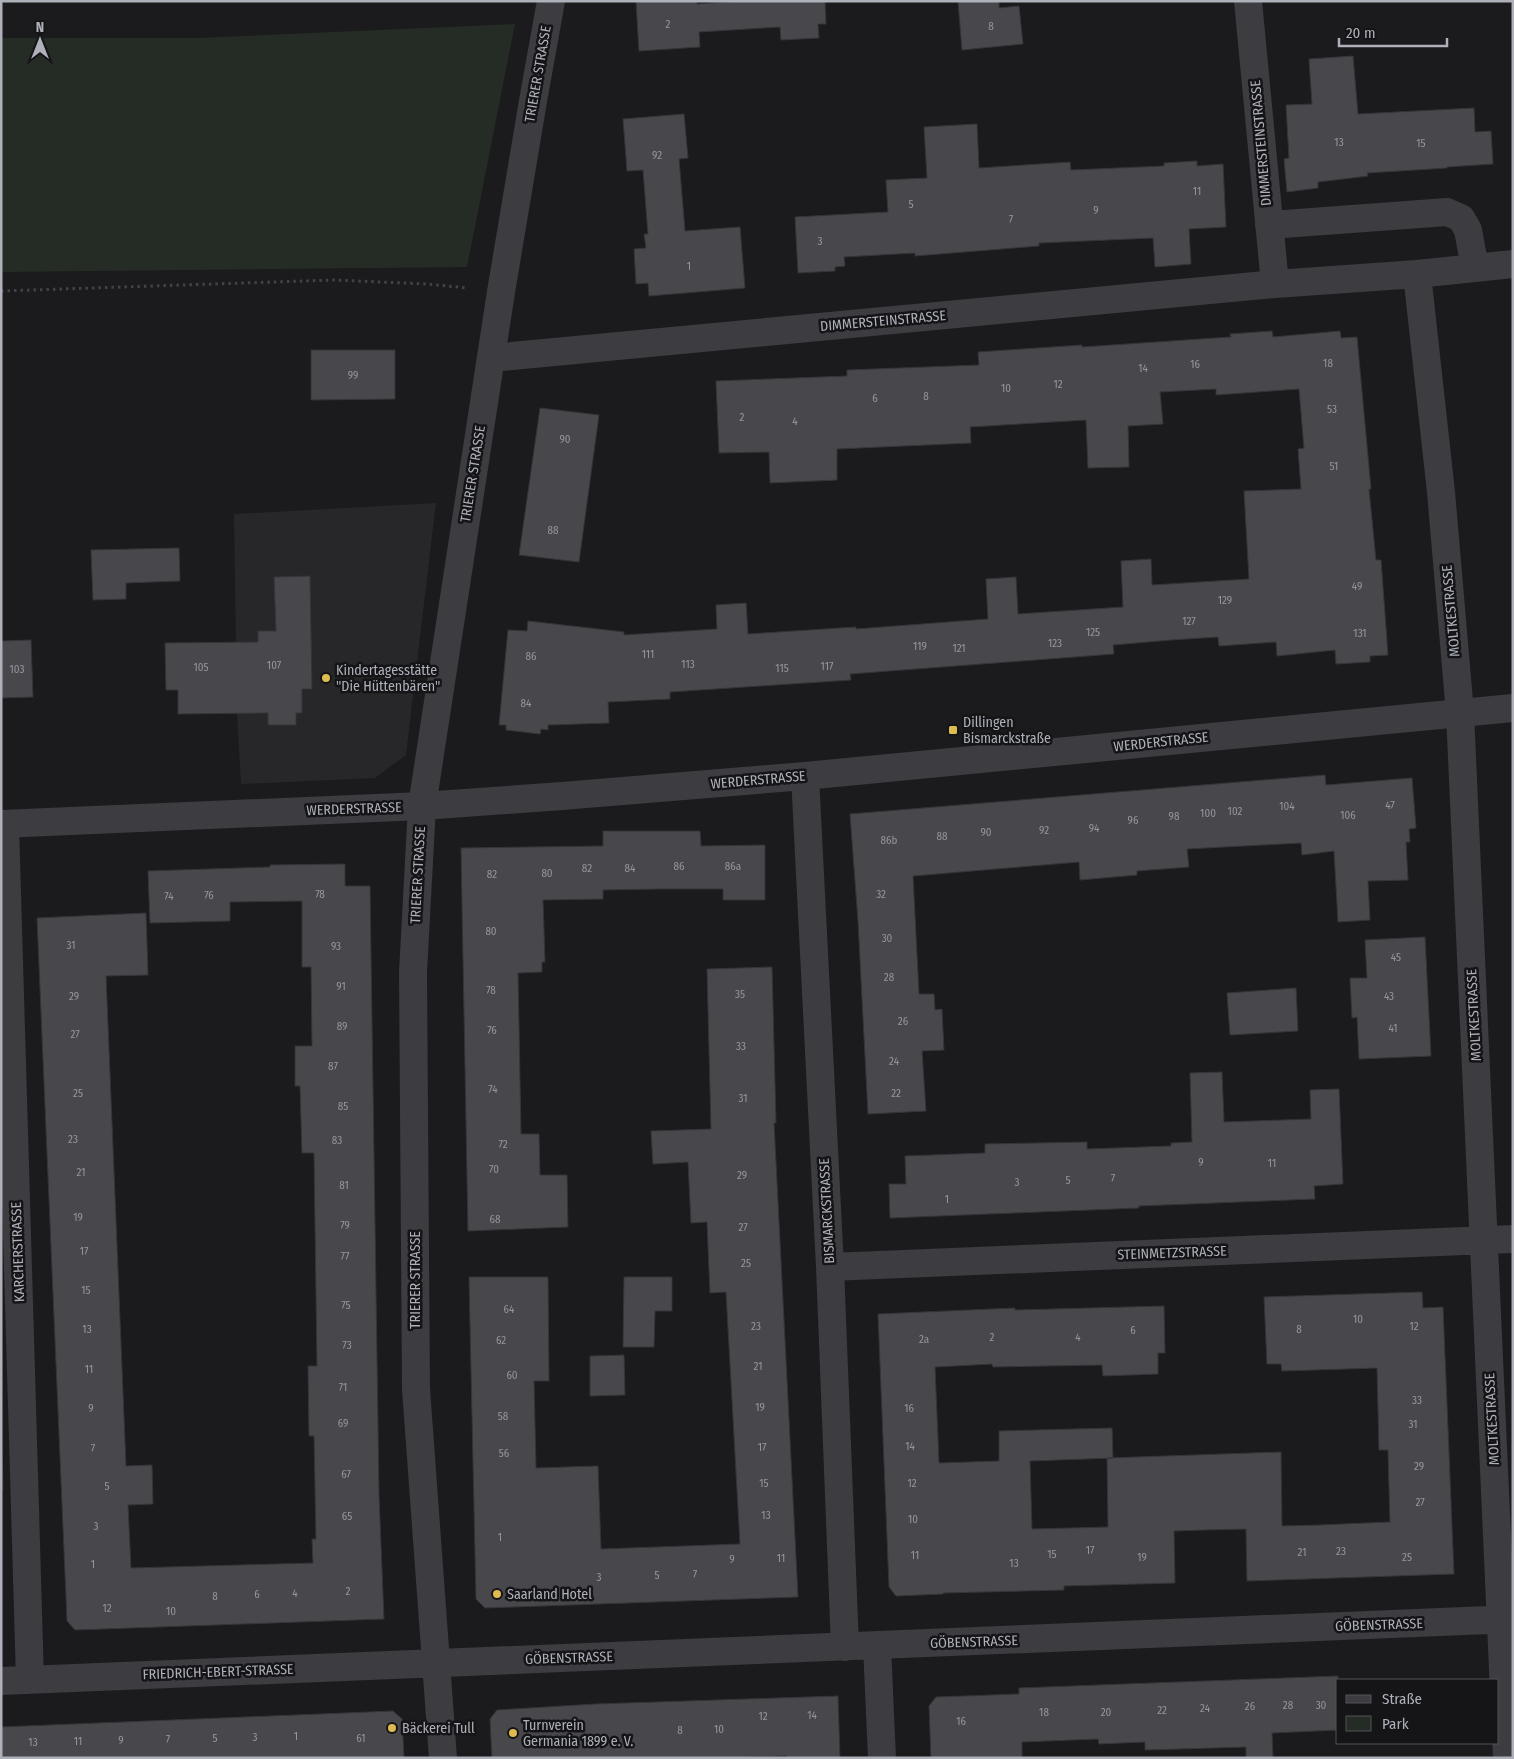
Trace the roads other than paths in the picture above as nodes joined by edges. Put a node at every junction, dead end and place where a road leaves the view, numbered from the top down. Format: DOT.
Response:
graph roads {
  1 [pos="551,1"];
  2 [pos="1248,1"];
  3 [pos="1269,225"];
  4 [pos="1513,264"];
  5 [pos="1475,268"];
  6 [pos="1417,274"];
  7 [pos="1275,284"];
  8 [pos="491,358"];
  9 [pos="1513,708"];
  10 [pos="1460,713"];
  11 [pos="806,776"];
  12 [pos="422,806"];
  13 [pos="3,824"];
  14 [pos="1513,1239"];
  15 [pos="1484,1240"];
  16 [pos="830,1267"];
  17 [pos="1507,1620"];
  18 [pos="877,1646"];
  19 [pos="845,1647"];
  20 [pos="435,1664"];
  21 [pos="1,1680"];
  22 [pos="30,1680"];
  23 [pos="443,1758"];
  24 [pos="882,1758"];
  25 [pos="1507,1758"];
  1 -- 8 [label="street, TRIERER STRASSE"];
  2 -- 3 [label="street, DIMMERSTEINSTRASSE"];
  3 -- 5 [label="street"];
  3 -- 7 [label="street, DIMMERSTEINSTRASSE"];
  4 -- 5 [label="street, DIMMERSTEINSTRASSE"];
  5 -- 6 [label="street, DIMMERSTEINSTRASSE"];
  6 -- 7 [label="street, DIMMERSTEINSTRASSE"];
  6 -- 10 [label="street, MOLTKESTRASSE"];
  7 -- 8 [label="street, DIMMERSTEINSTRASSE"];
  8 -- 12 [label="street, TRIERER STRASSE"];
  9 -- 10 [label="street, WERDERSTRASSE"];
  10 -- 11 [label="street, WERDERSTRASSE"];
  10 -- 15 [label="street, MOLTKESTRASSE"];
  11 -- 12 [label="street, WERDERSTRASSE"];
  11 -- 16 [label="street, BISMARCKSTRASSE"];
  12 -- 13 [label="street, WERDERSTRASSE"];
  12 -- 20 [label="street, TRIERER STRASSE"];
  13 -- 22 [label="street, KARCHERSTRASSE"];
  14 -- 15 [label="street, STEINMETZSTRASSE"];
  15 -- 16 [label="street, STEINMETZSTRASSE"];
  15 -- 17 [label="street, MOLTKESTRASSE"];
  16 -- 19 [label="street, BISMARCKSTRASSE"];
  17 -- 18 [label="street, GÖBENSTRASSE"];
  17 -- 25 [label="street, MOLTKESTRASSE"];
  18 -- 19 [label="street, GÖBENSTRASSE"];
  18 -- 24 [label="street"];
  19 -- 20 [label="street, GÖBENSTRASSE"];
  20 -- 22 [label="street, FRIEDRICH-EBERT-STRASSE"];
  20 -- 23 [label="street, TRIERER STRASSE"];
  21 -- 22 [label="street, FRIEDRICH-EBERT-STRASSE"];
}
